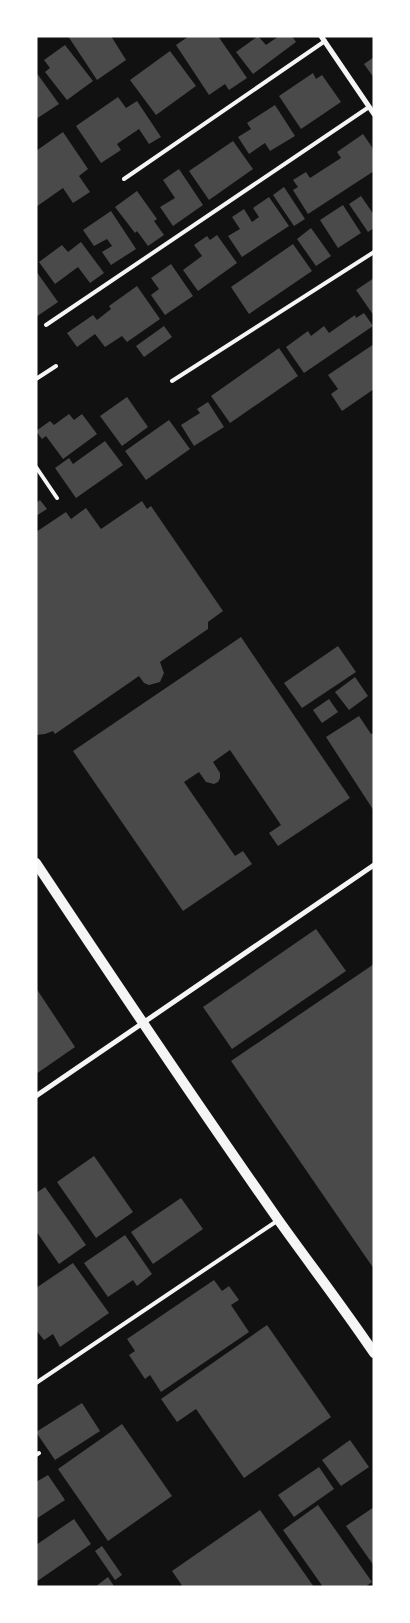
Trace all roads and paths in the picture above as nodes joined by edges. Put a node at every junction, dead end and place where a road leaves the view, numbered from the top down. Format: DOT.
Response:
graph roads {
  1 [pos="323,39"];
  2 [pos="372,111"];
  3 [pos="124,179"];
  4 [pos="374,252"];
  5 [pos="46,325"];
  6 [pos="56,366"];
  7 [pos="36,379"];
  8 [pos="172,381"];
  9 [pos="37,470"];
  10 [pos="57,498"];
  11 [pos="36,864"];
  12 [pos="374,865"];
  13 [pos="143,1024"];
  14 [pos="36,1096"];
  15 [pos="278,1220"];
  16 [pos="374,1353"];
  17 [pos="36,1383"];
  1 -- 2 [label="street"];
  1 -- 3 [label="lane"];
  2 -- 5 [label="lane"];
  4 -- 8 [label="lane"];
  6 -- 7 [label="lane"];
  9 -- 10 [label="lane"];
  11 -- 13 [label="main road"];
  12 -- 13 [label="street"];
  13 -- 14 [label="street"];
  13 -- 15 [label="main road"];
  15 -- 16 [label="main road"];
  15 -- 17 [label="lane"];
}
